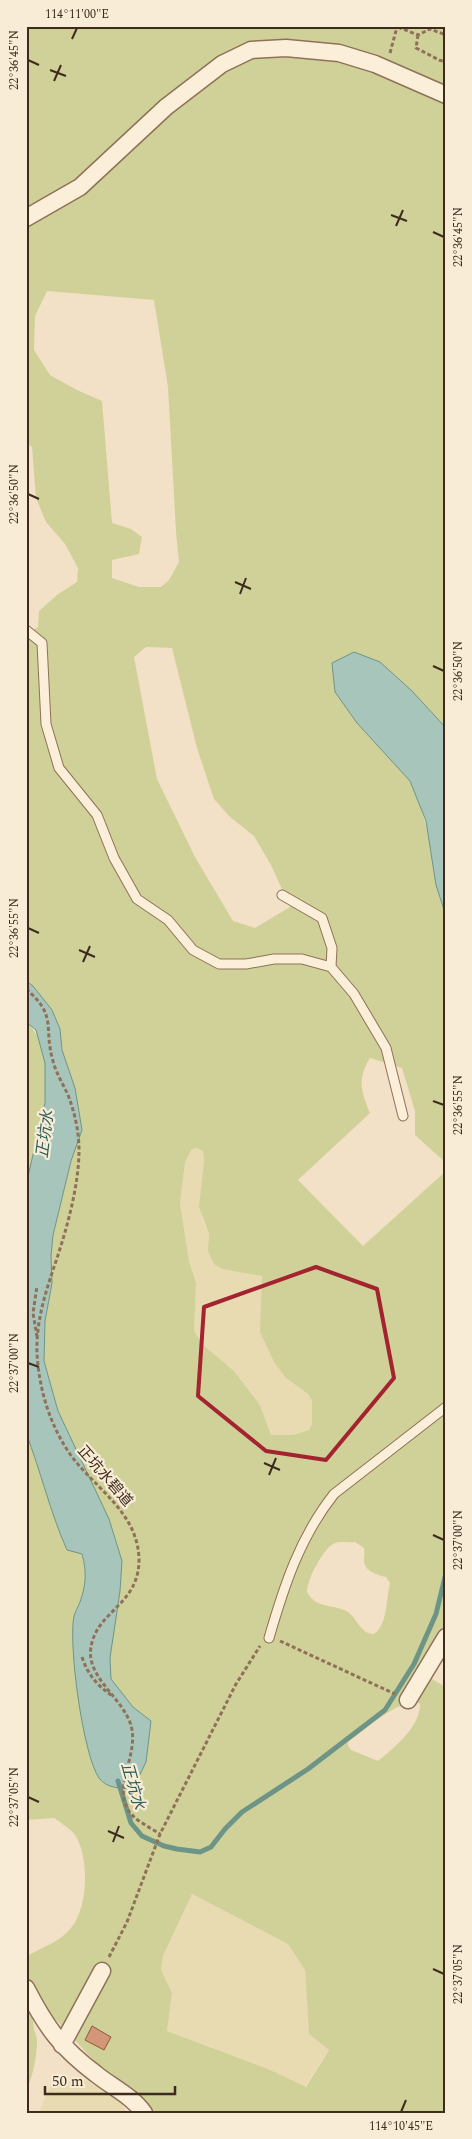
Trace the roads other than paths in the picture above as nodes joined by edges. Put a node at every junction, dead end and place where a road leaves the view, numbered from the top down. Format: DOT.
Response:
graph roads {
  1 [pos="446,95"];
  2 [pos="26,218"];
  3 [pos="26,630"];
  4 [pos="282,895"];
  5 [pos="331,967"];
  6 [pos="403,1116"];
  7 [pos="446,1407"];
  8 [pos="446,1637"];
  9 [pos="269,1638"];
  10 [pos="408,1700"];
  11 [pos="102,1971"];
  12 [pos="26,1988"];
  13 [pos="62,2045"];
  14 [pos="144,2113"];
  1 -- 2 [label="street"];
  3 -- 5 [label="lane"];
  4 -- 5 [label="lane"];
  5 -- 6 [label="lane"];
  7 -- 9 [label="lane"];
  8 -- 10 [label="street"];
  11 -- 13 [label="street"];
  12 -- 13 [label="street"];
  13 -- 14 [label="street"];
}
